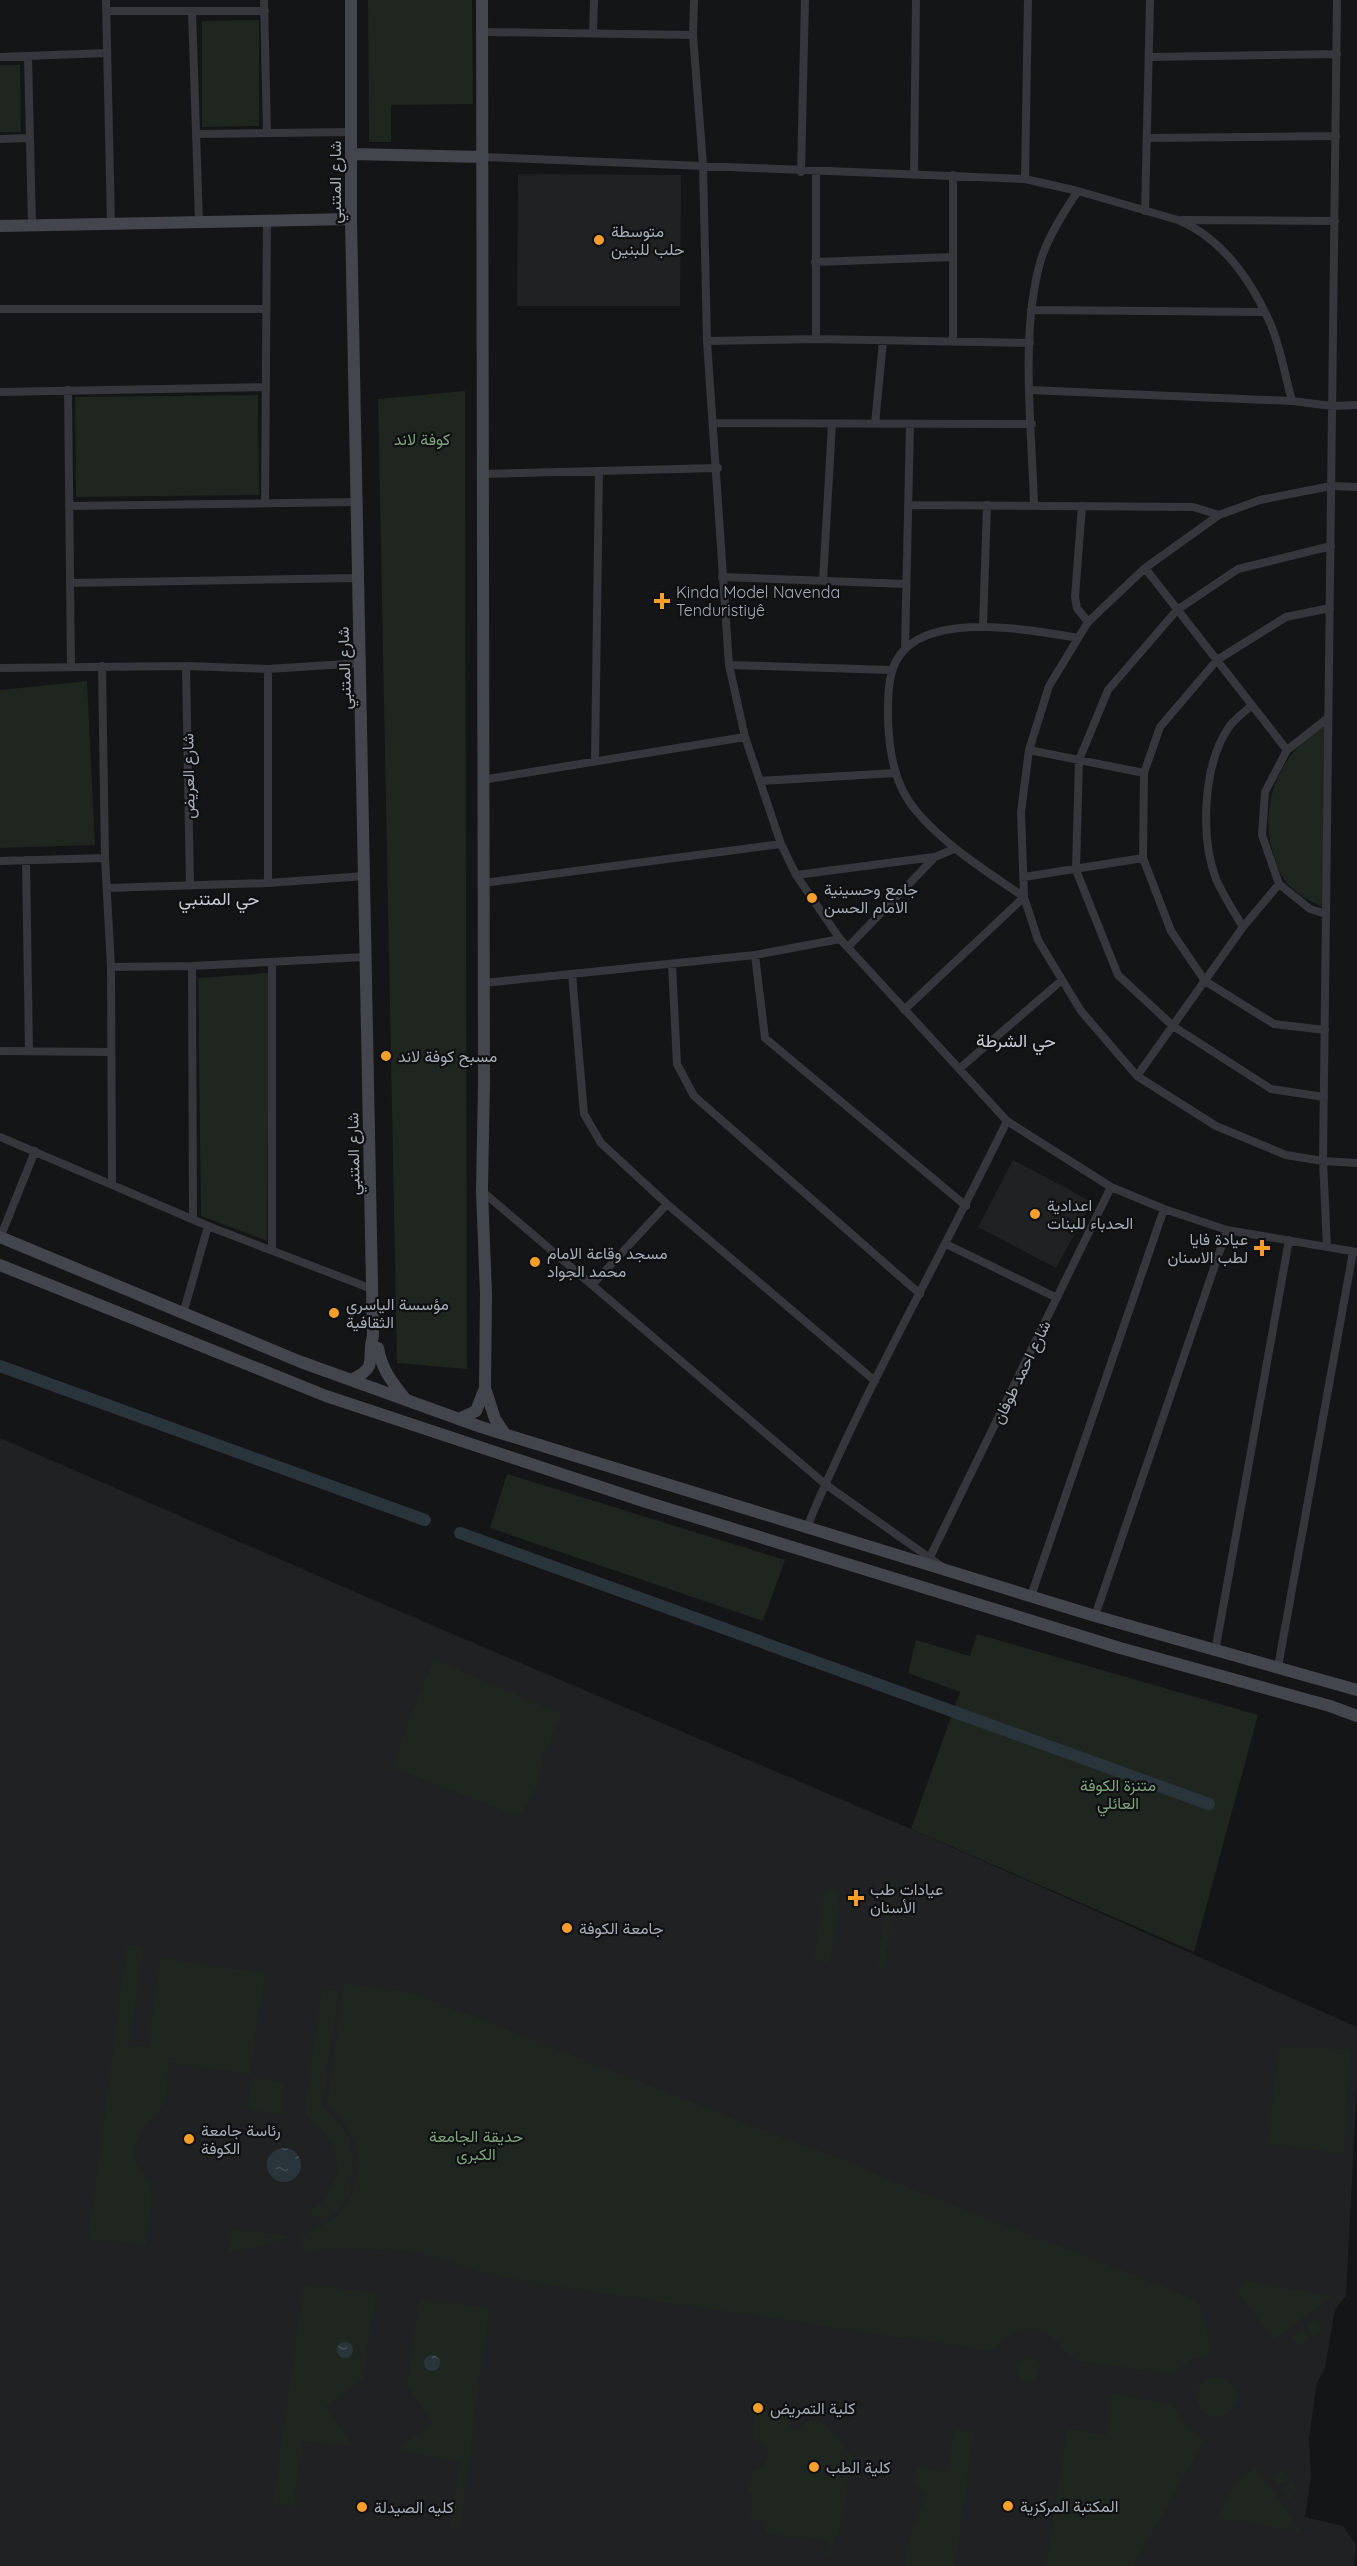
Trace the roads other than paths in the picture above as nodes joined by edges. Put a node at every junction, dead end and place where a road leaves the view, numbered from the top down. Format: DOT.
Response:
graph roads {
  1 [pos="106,0"];
  2 [pos="264,0"];
  3 [pos="351,0"];
  4 [pos="482,0"];
  5 [pos="594,0"];
  6 [pos="694,0"];
  7 [pos="805,0"];
  8 [pos="916,0"];
  9 [pos="1028,0"];
  10 [pos="1150,0"];
  11 [pos="1337,0"];
  12 [pos="107,11"];
  13 [pos="192,11"];
  14 [pos="265,11"];
  15 [pos="482,32"];
  16 [pos="593,33"];
  17 [pos="693,35"];
  18 [pos="107,53"];
  19 [pos="1337,54"];
  20 [pos="27,56"];
  21 [pos="0,57"];
  22 [pos="1149,57"];
  23 [pos="352,132"];
  24 [pos="267,133"];
  25 [pos="196,134"];
  26 [pos="1336,136"];
  27 [pos="29,138"];
  28 [pos="1147,138"];
  29 [pos="0,139"];
  30 [pos="352,154"];
  31 [pos="483,157"];
  32 [pos="703,165"];
  33 [pos="816,171"];
  34 [pos="801,172"];
  35 [pos="914,175"];
  36 [pos="952,175"];
  37 [pos="1025,179"];
  38 [pos="1078,191"];
  39 [pos="1145,211"];
  40 [pos="351,219"];
  41 [pos="1178,220"];
  42 [pos="1335,220"];
  43 [pos="267,221"];
  44 [pos="198,222"];
  45 [pos="111,224"];
  46 [pos="0,226"];
  47 [pos="32,226"];
  48 [pos="953,257"];
  49 [pos="815,261"];
  50 [pos="0,309"];
  51 [pos="266,309"];
  52 [pos="1031,310"];
  53 [pos="1264,312"];
  54 [pos="816,339"];
  55 [pos="707,341"];
  56 [pos="883,341"];
  57 [pos="953,342"];
  58 [pos="1030,343"];
  59 [pos="266,387"];
  60 [pos="68,390"];
  61 [pos="1030,390"];
  62 [pos="0,392"];
  63 [pos="1292,401"];
  64 [pos="1357,405"];
  65 [pos="1332,406"];
  66 [pos="714,423"];
  67 [pos="832,424"];
  68 [pos="875,424"];
  69 [pos="910,424"];
  70 [pos="1032,424"];
  71 [pos="718,468"];
  72 [pos="599,471"];
  73 [pos="481,474"];
  74 [pos="1331,486"];
  75 [pos="1357,487"];
  76 [pos="265,502"];
  77 [pos="356,502"];
  78 [pos="908,505"];
  79 [pos="987,505"];
  80 [pos="69,506"];
  81 [pos="1034,506"];
  82 [pos="1082,506"];
  83 [pos="1219,515"];
  84 [pos="1331,546"];
  85 [pos="1145,568"];
  86 [pos="722,577"];
  87 [pos="358,578"];
  88 [pos="823,581"];
  89 [pos="70,583"];
  90 [pos="906,584"];
  91 [pos="1330,608"];
  92 [pos="1177,610"];
  93 [pos="1088,622"];
  94 [pos="983,626"];
  95 [pos="1078,638"];
  96 [pos="905,649"];
  97 [pos="1217,660"];
  98 [pos="361,663"];
  99 [pos="729,665"];
  100 [pos="102,666"];
  101 [pos="186,666"];
  102 [pos="71,667"];
  103 [pos="0,668"];
  104 [pos="268,669"];
  105 [pos="892,670"];
  106 [pos="1252,705"];
  107 [pos="1329,718"];
  108 [pos="745,737"];
  109 [pos="1029,750"];
  110 [pos="1287,750"];
  111 [pos="1079,760"];
  112 [pos="595,761"];
  113 [pos="895,773"];
  114 [pos="1144,773"];
  115 [pos="482,780"];
  116 [pos="760,781"];
  117 [pos="781,844"];
  118 [pos="954,849"];
  119 [pos="935,857"];
  120 [pos="105,858"];
  121 [pos="1143,858"];
  122 [pos="0,861"];
  123 [pos="26,861"];
  124 [pos="1076,870"];
  125 [pos="796,875"];
  126 [pos="365,876"];
  127 [pos="1024,878"];
  128 [pos="268,883"];
  129 [pos="484,883"];
  130 [pos="1279,884"];
  131 [pos="190,885"];
  132 [pos="107,888"];
  133 [pos="1024,897"];
  134 [pos="1326,914"];
  135 [pos="1243,927"];
  136 [pos="840,939"];
  137 [pos="848,947"];
  138 [pos="755,955"];
  139 [pos="365,957"];
  140 [pos="272,962"];
  141 [pos="672,965"];
  142 [pos="192,966"];
  143 [pos="111,967"];
  144 [pos="572,974"];
  145 [pos="1062,980"];
  146 [pos="1205,981"];
  147 [pos="484,983"];
  148 [pos="904,1010"];
  149 [pos="1173,1026"];
  150 [pos="1325,1030"];
  151 [pos="0,1051"];
  152 [pos="29,1052"];
  153 [pos="111,1052"];
  154 [pos="959,1068"];
  155 [pos="1137,1076"];
  156 [pos="1324,1097"];
  157 [pos="1007,1121"];
  158 [pos="0,1137"];
  159 [pos="35,1151"];
  160 [pos="1323,1161"];
  161 [pos="1357,1163"];
  162 [pos="112,1183"];
  163 [pos="1111,1187"];
  164 [pos="482,1191"];
  165 [pos="667,1204"];
  166 [pos="966,1206"];
  167 [pos="1164,1209"];
  168 [pos="193,1218"];
  169 [pos="208,1226"];
  170 [pos="1227,1230"];
  171 [pos="0,1238"];
  172 [pos="1289,1240"];
  173 [pos="946,1244"];
  174 [pos="1327,1247"];
  175 [pos="272,1250"];
  176 [pos="1355,1252"];
  177 [pos="0,1265"];
  178 [pos="593,1284"];
  179 [pos="372,1289"];
  180 [pos="920,1294"];
  181 [pos="1057,1298"];
  182 [pos="183,1314"];
  183 [pos="373,1336"];
  184 [pos="351,1380"];
  185 [pos="875,1382"];
  186 [pos="485,1388"];
  187 [pos="407,1400"];
  188 [pos="459,1419"];
  189 [pos="505,1434"];
  190 [pos="825,1484"];
  191 [pos="807,1527"];
  192 [pos="848,1540"];
  193 [pos="930,1557"];
  194 [pos="843,1561"];
  195 [pos="947,1570"];
  196 [pos="1031,1596"];
  197 [pos="1095,1616"];
  198 [pos="1215,1652"];
  199 [pos="1278,1667"];
  200 [pos="1357,1690"];
  201 [pos="1357,1716"];
  1 -- 12 [label="street"];
  2 -- 14 [label="street"];
  3 -- 23 [label="street, شارع المتنبي"];
  4 -- 15 [label="street"];
  5 -- 16 [label="street"];
  6 -- 17 [label="street"];
  7 -- 34 [label="street"];
  8 -- 35 [label="street"];
  9 -- 37 [label="street"];
  10 -- 22 [label="street"];
  11 -- 19 [label="street"];
  12 -- 13 [label="street"];
  12 -- 18 [label="street"];
  13 -- 14 [label="street"];
  13 -- 25 [label="street"];
  14 -- 24 [label="street"];
  15 -- 16 [label="street"];
  15 -- 31 [label="street"];
  16 -- 17 [label="street"];
  17 -- 32 [label="street"];
  18 -- 20 [label="street"];
  18 -- 45 [label="street"];
  19 -- 22 [label="street"];
  19 -- 26 [label="street"];
  20 -- 21 [label="street"];
  20 -- 27 [label="street"];
  22 -- 28 [label="street"];
  23 -- 24 [label="street"];
  23 -- 30 [label="street, شارع المتنبي"];
  24 -- 25 [label="street"];
  25 -- 44 [label="street"];
  26 -- 28 [label="street"];
  26 -- 42 [label="street"];
  27 -- 29 [label="street"];
  27 -- 47 [label="street"];
  28 -- 39 [label="street"];
  30 -- 31 [label="street"];
  30 -- 40 [label="street, شارع المتنبي"];
  31 -- 32 [label="street"];
  31 -- 73 [label="street"];
  32 -- 34 [label="street"];
  32 -- 55 [label="street"];
  33 -- 34 [label="street"];
  33 -- 35 [label="street"];
  33 -- 49 [label="street"];
  35 -- 36 [label="street"];
  36 -- 37 [label="street"];
  36 -- 48 [label="street"];
  37 -- 38 [label="street"];
  38 -- 39 [label="street"];
  38 -- 52 [label="street"];
  39 -- 41 [label="street"];
  40 -- 43 [label="street"];
  40 -- 77 [label="street, شارع المتنبي"];
  41 -- 42 [label="street"];
  41 -- 53 [label="street"];
  42 -- 65 [label="street"];
  43 -- 44 [label="street"];
  43 -- 51 [label="street"];
  44 -- 45 [label="street"];
  45 -- 47 [label="street"];
  46 -- 47 [label="street"];
  48 -- 49 [label="street"];
  48 -- 57 [label="street"];
  49 -- 54 [label="street"];
  50 -- 51 [label="street"];
  51 -- 59 [label="street"];
  52 -- 53 [label="street"];
  52 -- 58 [label="street"];
  53 -- 63 [label="street"];
  54 -- 55 [label="street"];
  54 -- 56 [label="street"];
  55 -- 66 [label="street"];
  56 -- 57 [label="street"];
  56 -- 68 [label="street"];
  57 -- 58 [label="street"];
  58 -- 61 [label="street"];
  59 -- 60 [label="street"];
  59 -- 76 [label="street"];
  60 -- 62 [label="street"];
  60 -- 80 [label="street"];
  61 -- 63 [label="street"];
  61 -- 70 [label="street"];
  63 -- 65 [label="street"];
  64 -- 65 [label="street"];
  65 -- 74 [label="street"];
  66 -- 67 [label="street"];
  66 -- 71 [label="street"];
  67 -- 68 [label="street"];
  67 -- 88 [label="street"];
  68 -- 69 [label="street"];
  69 -- 70 [label="street"];
  69 -- 78 [label="street"];
  70 -- 81 [label="street"];
  71 -- 72 [label="street"];
  71 -- 86 [label="street"];
  72 -- 73 [label="street"];
  72 -- 112 [label="street"];
  73 -- 115 [label="street"];
  74 -- 75 [label="street"];
  74 -- 83 [label="street"];
  74 -- 84 [label="street"];
  76 -- 77 [label="street"];
  76 -- 80 [label="street"];
  77 -- 87 [label="street, شارع المتنبي"];
  78 -- 79 [label="street"];
  78 -- 90 [label="street"];
  79 -- 81 [label="street"];
  79 -- 94 [label="street"];
  80 -- 89 [label="street"];
  81 -- 82 [label="street"];
  82 -- 83 [label="street"];
  82 -- 93 [label="street"];
  83 -- 85 [label="street"];
  84 -- 91 [label="street"];
  84 -- 92 [label="street"];
  85 -- 92 [label="street"];
  85 -- 93 [label="street"];
  86 -- 88 [label="street"];
  86 -- 99 [label="street"];
  87 -- 89 [label="street"];
  87 -- 98 [label="street, شارع المتنبي"];
  88 -- 90 [label="street"];
  89 -- 102 [label="street"];
  90 -- 96 [label="street"];
  91 -- 97 [label="street"];
  91 -- 107 [label="street"];
  92 -- 97 [label="street"];
  92 -- 111 [label="street"];
  93 -- 95 [label="street"];
  94 -- 95 [label="street"];
  94 -- 96 [label="street"];
  95 -- 109 [label="street"];
  96 -- 105 [label="street"];
  97 -- 106 [label="street"];
  97 -- 114 [label="street"];
  98 -- 104 [label="street"];
  98 -- 126 [label="street, شارع المتنبي"];
  99 -- 105 [label="street"];
  99 -- 108 [label="street"];
  100 -- 101 [label="street"];
  100 -- 102 [label="street"];
  100 -- 120 [label="street"];
  101 -- 104 [label="street"];
  101 -- 131 [label="street, شارع العريض"];
  102 -- 103 [label="street"];
  104 -- 128 [label="street"];
  105 -- 113 [label="street"];
  106 -- 110 [label="street"];
  106 -- 135 [label="street"];
  107 -- 110 [label="street"];
  107 -- 134 [label="street"];
  108 -- 112 [label="street"];
  108 -- 116 [label="street"];
  109 -- 111 [label="street"];
  109 -- 127 [label="street"];
  110 -- 130 [label="street"];
  111 -- 114 [label="street"];
  111 -- 124 [label="street"];
  112 -- 115 [label="street"];
  113 -- 116 [label="street"];
  113 -- 118 [label="street"];
  114 -- 121 [label="street"];
  115 -- 129 [label="street"];
  116 -- 117 [label="street"];
  117 -- 125 [label="street"];
  117 -- 129 [label="street"];
  118 -- 119 [label="street"];
  118 -- 133 [label="street"];
  119 -- 125 [label="street"];
  119 -- 137 [label="street"];
  120 -- 123 [label="street"];
  120 -- 132 [label="street"];
  121 -- 124 [label="street"];
  121 -- 146 [label="street"];
  122 -- 123 [label="street"];
  123 -- 152 [label="street"];
  124 -- 127 [label="street"];
  124 -- 149 [label="street"];
  125 -- 136 [label="street"];
  126 -- 128 [label="street"];
  126 -- 139 [label="street, شارع المتنبي"];
  127 -- 133 [label="street"];
  128 -- 131 [label="street"];
  129 -- 147 [label="street"];
  130 -- 134 [label="street"];
  130 -- 135 [label="street"];
  131 -- 132 [label="street"];
  132 -- 143 [label="street"];
  133 -- 145 [label="street"];
  133 -- 148 [label="street"];
  134 -- 150 [label="street"];
  135 -- 146 [label="street"];
  136 -- 137 [label="street"];
  136 -- 138 [label="street"];
  137 -- 148 [label="street"];
  138 -- 141 [label="street"];
  138 -- 166 [label="street"];
  139 -- 140 [label="street"];
  139 -- 179 [label="street, شارع المتنبي"];
  140 -- 142 [label="street"];
  140 -- 175 [label="street"];
  141 -- 144 [label="street"];
  141 -- 180 [label="street"];
  142 -- 143 [label="street"];
  142 -- 168 [label="street"];
  143 -- 153 [label="street"];
  144 -- 147 [label="street"];
  144 -- 165 [label="street"];
  145 -- 154 [label="street"];
  145 -- 155 [label="street"];
  146 -- 149 [label="street"];
  146 -- 150 [label="street"];
  147 -- 164 [label="street"];
  148 -- 154 [label="street"];
  149 -- 155 [label="street"];
  149 -- 156 [label="street"];
  150 -- 156 [label="street"];
  151 -- 152 [label="street"];
  152 -- 153 [label="street"];
  153 -- 162 [label="street"];
  154 -- 157 [label="street"];
  155 -- 160 [label="street"];
  156 -- 160 [label="street"];
  157 -- 163 [label="street"];
  157 -- 166 [label="street"];
  158 -- 159 [label="street"];
  159 -- 162 [label="street"];
  159 -- 171 [label="street"];
  160 -- 161 [label="street"];
  160 -- 174 [label="street"];
  162 -- 168 [label="street"];
  163 -- 167 [label="street"];
  163 -- 181 [label="street, شارع احمد طوفان"];
  164 -- 178 [label="street"];
  164 -- 186 [label="street"];
  165 -- 178 [label="street"];
  165 -- 185 [label="street"];
  166 -- 173 [label="street"];
  167 -- 170 [label="street"];
  167 -- 196 [label="street"];
  168 -- 169 [label="street"];
  169 -- 175 [label="street"];
  169 -- 182 [label="street"];
  170 -- 172 [label="street"];
  170 -- 197 [label="street"];
  171 -- 182 [label="street"];
  172 -- 174 [label="street"];
  172 -- 198 [label="street"];
  173 -- 180 [label="street"];
  173 -- 181 [label="street"];
  174 -- 176 [label="street"];
  175 -- 179 [label="street"];
  176 -- 199 [label="street"];
  177 -- 194 [label="street"];
  178 -- 190 [label="street"];
  179 -- 183 [label="street, شارع المتنبي"];
  180 -- 185 [label="street"];
  181 -- 193 [label="street, شارع احمد طوفان"];
  182 -- 184 [label="street"];
  183 -- 184 [label="street, شارع المتنبي"];
  183 -- 187 [label="street, شارع المتنبي"];
  184 -- 187 [label="street"];
  185 -- 190 [label="street"];
  186 -- 188 [label="street"];
  186 -- 189 [label="street"];
  187 -- 188 [label="street"];
  188 -- 189 [label="street"];
  189 -- 191 [label="street"];
  190 -- 191 [label="street"];
  190 -- 193 [label="street"];
  191 -- 192 [label="street"];
  192 -- 194 [label="street"];
  192 -- 195 [label="street"];
  193 -- 195 [label="street"];
  194 -- 201 [label="street"];
  195 -- 196 [label="street"];
  196 -- 197 [label="street"];
  197 -- 198 [label="street"];
  198 -- 199 [label="street"];
  199 -- 200 [label="street"];
}
